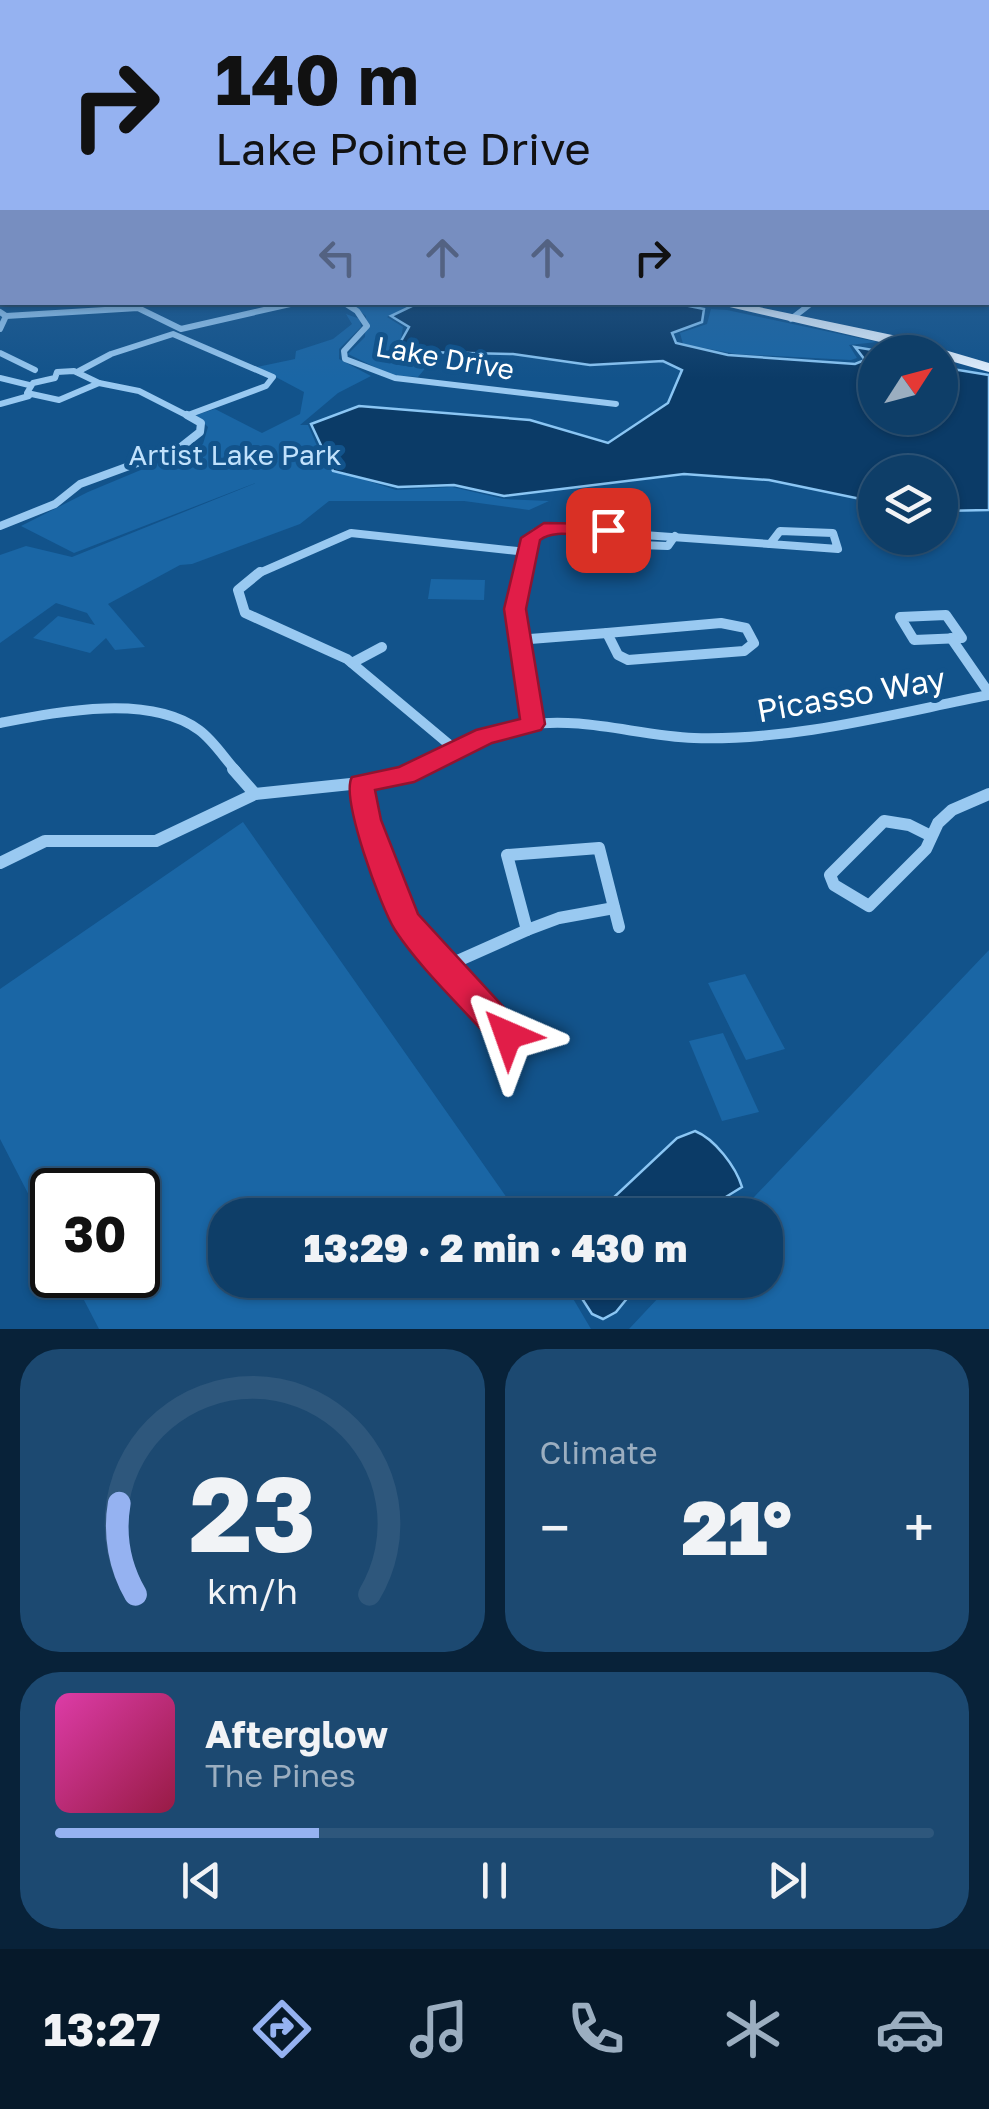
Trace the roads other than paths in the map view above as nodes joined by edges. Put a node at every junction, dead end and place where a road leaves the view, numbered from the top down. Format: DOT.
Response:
graph roads {
  1 [pos="286,305"];
  2 [pos="348,305"];
  3 [pos="728,305"];
  4 [pos="809,305"];
  5 [pos="3,314"];
  6 [pos="791,319"];
  7 [pos="0,329"];
  8 [pos="0,353"];
  9 [pos="989,368"];
  10 [pos="34,370"];
  11 [pos="57,372"];
  12 [pos="79,372"];
  13 [pos="0,378"];
  14 [pos="98,383"];
  15 [pos="31,384"];
  16 [pos="29,396"];
  17 [pos="0,404"];
  18 [pos="616,404"];
  19 [pos="188,415"];
  20 [pos="0,514"];
  21 [pos="5,523"];
  22 [pos="770,545"];
  23 [pos="528,552"];
  24 [pos="607,633"];
  25 [pos="950,638"];
  26 [pos="518,640"];
  27 [pos="382,647"];
  28 [pos="352,663"];
  29 [pos="989,694"];
  30 [pos="0,723"];
  31 [pos="533,724"];
  32 [pos="457,751"];
  33 [pos="361,783"];
  34 [pos="255,794"];
  35 [pos="989,794"];
  36 [pos="931,836"];
  37 [pos="0,862"];
  38 [pos="614,908"];
  39 [pos="618,927"];
  40 [pos="527,930"];
  41 [pos="444,967"];
  42 [pos="508,1035"];
  1 -- 5 [label="street"];
  2 -- 18 [label="street, Lake Drive"];
  3 -- 6 [label="main road"];
  4 -- 6 [label="street"];
  5 -- 7 [label="street"];
  6 -- 9 [label="main road"];
  8 -- 10 [label="street"];
  10 -- 11 [label="street"];
  10 -- 15 [label="street"];
  11 -- 12 [label="street"];
  11 -- 15 [label="street"];
  12 -- 14 [label="street"];
  12 -- 19 [label="street"];
  13 -- 15 [label="street"];
  14 -- 16 [label="street"];
  14 -- 19 [label="street"];
  15 -- 16 [label="street"];
  16 -- 17 [label="street"];
  19 -- 21 [label="street"];
  20 -- 21 [label="street"];
  22 -- 22 [label="street"];
  22 -- 23 [label="street"];
  23 -- 26 [label="street"];
  23 -- 28 [label="street"];
  24 -- 24 [label="street"];
  24 -- 26 [label="street"];
  25 -- 25 [label="street"];
  25 -- 29 [label="street"];
  26 -- 31 [label="street"];
  27 -- 28 [label="street"];
  28 -- 32 [label="street"];
  29 -- 31 [label="street, Picasso Way"];
  30 -- 34 [label="street"];
  31 -- 32 [label="street, Picasso Way"];
  32 -- 33 [label="street, Picasso Way"];
  33 -- 34 [label="street, Picasso Way"];
  33 -- 41 [label="street"];
  34 -- 37 [label="street, Picasso Way"];
  35 -- 36 [label="street"];
  36 -- 36 [label="street"];
  38 -- 39 [label="street"];
  38 -- 40 [label="street"];
  38 -- 40 [label="street"];
  40 -- 41 [label="street"];
  41 -- 42 [label="street"];
}
